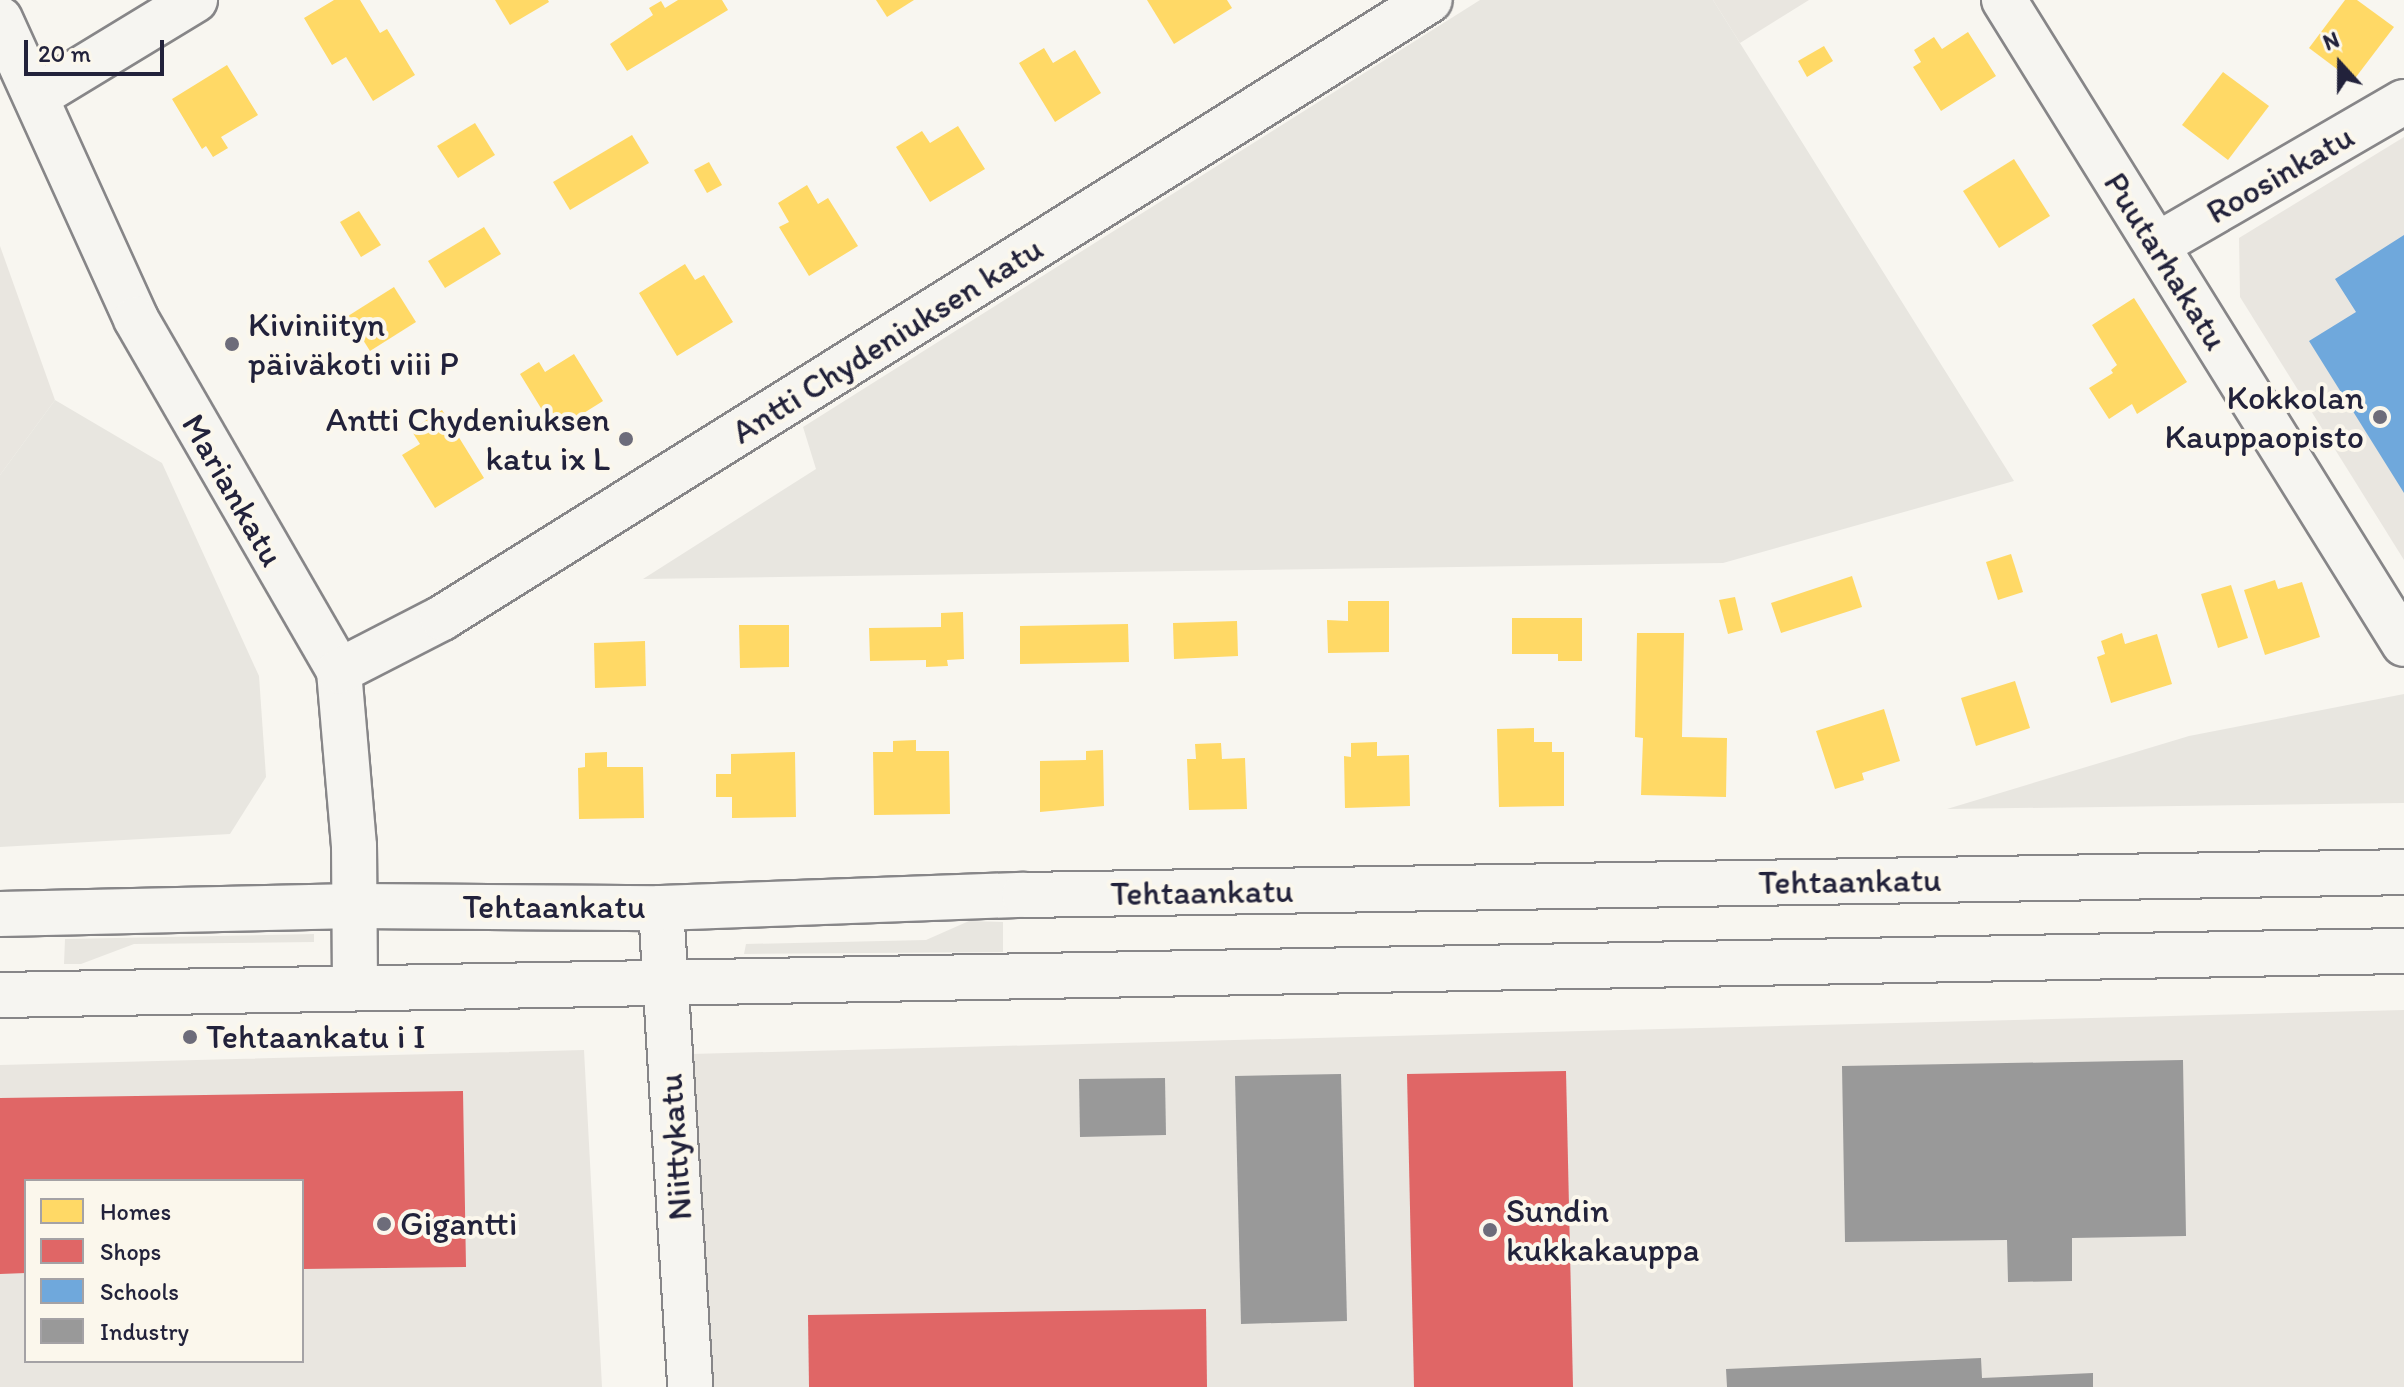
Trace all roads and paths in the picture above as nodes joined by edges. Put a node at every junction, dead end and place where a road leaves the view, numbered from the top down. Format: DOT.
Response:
graph roads {
  1 [pos="195,0"];
  2 [pos="1430,0"];
  3 [pos="2004,0"];
  4 [pos="0,19"];
  5 [pos="37,96"];
  6 [pos="2404,102"];
  7 [pos="2157,245"];
  8 [pos="2404,644"];
  9 [pos="339,671"];
  10 [pos="2404,872"];
  11 [pos="355,906"];
  12 [pos="661,908"];
  13 [pos="0,914"];
  14 [pos="2404,951"];
  15 [pos="665,982"];
  16 [pos="355,987"];
  17 [pos="0,995"];
  18 [pos="690,1387"];
  1 -- 5 [label="main road"];
  2 -- 9 [label="main road, Antti Chydeniuksen katu"];
  3 -- 7 [label="main road, Puutarhakatu"];
  4 -- 5 [label="main road, Mariankatu"];
  5 -- 9 [label="main road, Mariankatu"];
  6 -- 7 [label="main road, Roosinkatu"];
  7 -- 8 [label="main road, Puutarhakatu"];
  9 -- 11 [label="main road, Mariankatu"];
  10 -- 12 [label="main road, Tehtaankatu"];
  11 -- 12 [label="main road, Tehtaankatu"];
  11 -- 13 [label="main road, Tehtaankatu"];
  11 -- 16 [label="main road, Mariankatu"];
  12 -- 15 [label="main road, Niittykatu"];
  14 -- 15 [label="main road"];
  15 -- 16 [label="main road"];
  15 -- 18 [label="main road, Niittykatu"];
  16 -- 17 [label="main road"];
}
